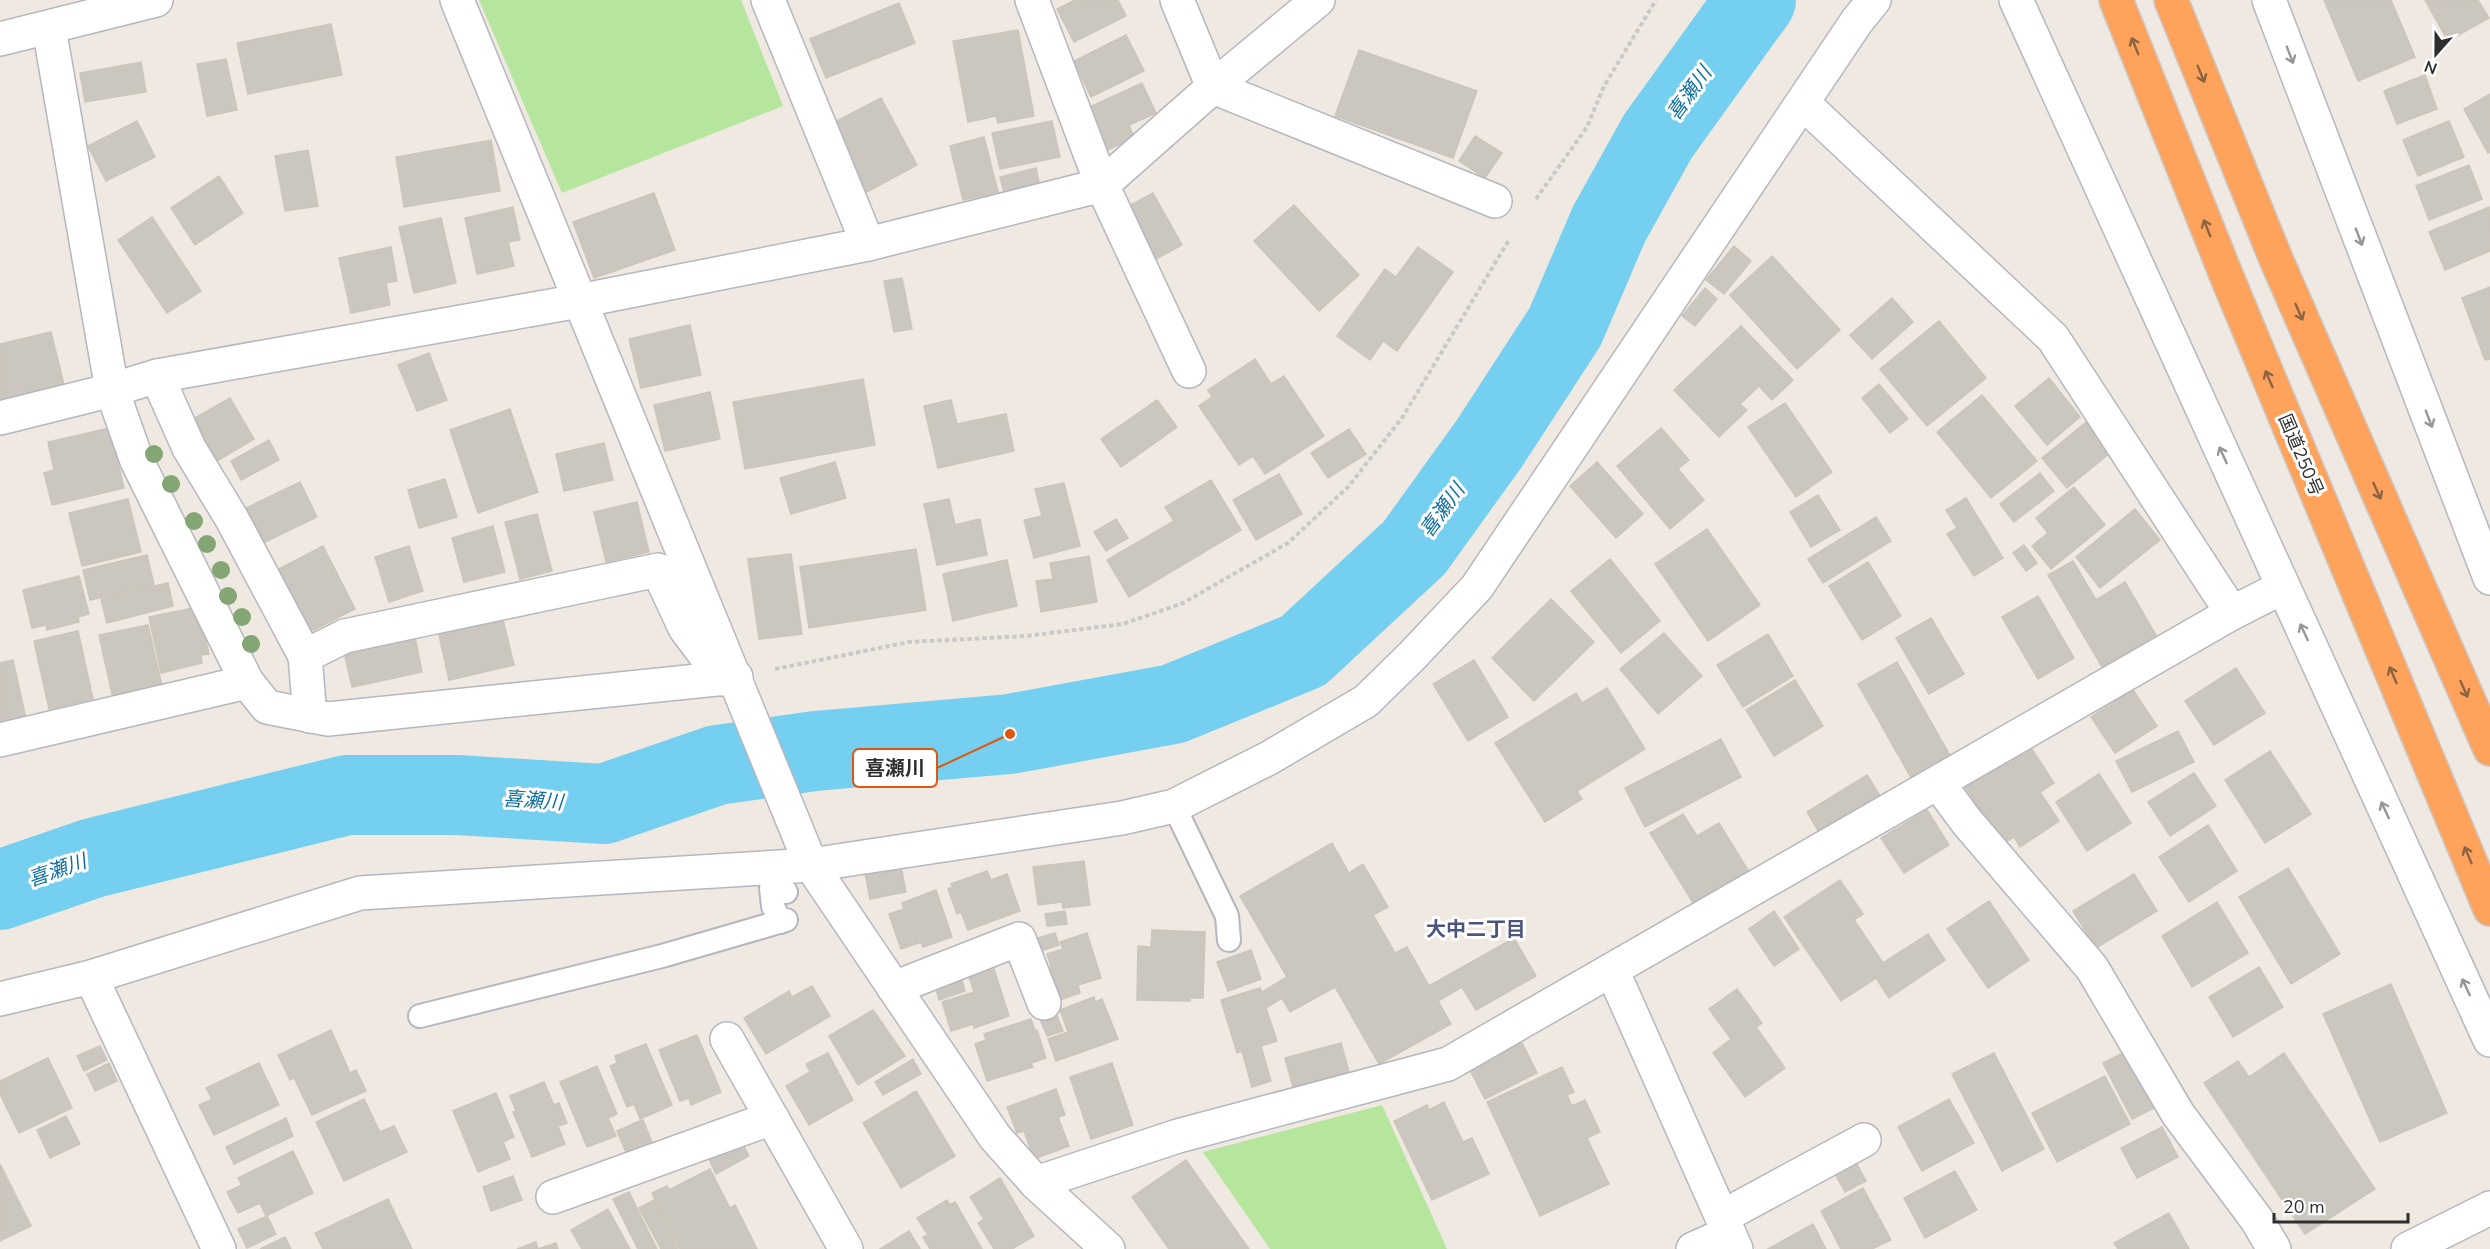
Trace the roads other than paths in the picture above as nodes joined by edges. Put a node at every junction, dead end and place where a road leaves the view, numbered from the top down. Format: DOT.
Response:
graph roads {
  1 [pos="156,0"];
  2 [pos="457,0"];
  3 [pos="768,0"];
  4 [pos="1032,0"];
  5 [pos="1177,0"];
  6 [pos="1318,0"];
  7 [pos="1874,0"];
  8 [pos="2016,0"];
  9 [pos="2116,0"];
  10 [pos="2171,0"];
  11 [pos="2269,0"];
  12 [pos="49,28"];
  13 [pos="0,39"];
  14 [pos="1213,87"];
  15 [pos="1803,103"];
  16 [pos="1102,186"];
  17 [pos="1496,201"];
  18 [pos="868,244"];
  19 [pos="579,301"];
  20 [pos="1189,371"];
  21 [pos="157,376"];
  22 [pos="112,390"];
  23 [pos="0,418"];
  24 [pos="2490,578"];
  25 [pos="2283,587"];
  26 [pos="2232,613"];
  27 [pos="305,656"];
  28 [pos="729,678"];
  29 [pos="247,682"];
  30 [pos="310,716"];
  31 [pos="0,740"];
  32 [pos="2490,748"];
  33 [pos="1938,783"];
  34 [pos="1174,806"];
  35 [pos="790,895"];
  36 [pos="2490,909"];
  37 [pos="1229,940"];
  38 [pos="1612,970"];
  39 [pos="92,977"];
  40 [pos="894,988"];
  41 [pos="0,999"];
  42 [pos="1044,1003"];
  43 [pos="420,1016"];
  44 [pos="727,1039"];
  45 [pos="2490,1040"];
  46 [pos="772,1118"];
  47 [pos="1864,1140"];
  48 [pos="1036,1182"];
  49 [pos="553,1197"];
  50 [pos="2490,1208"];
  51 [pos="1729,1233"];
  52 [pos="1102,1247"];
  53 [pos="219,1249"];
  54 [pos="846,1249"];
  55 [pos="1693,1249"];
  56 [pos="2274,1249"];
  57 [pos="2408,1249"];
  1 -- 12 [label="street"];
  2 -- 19 [label="street"];
  3 -- 18 [label="street"];
  4 -- 16 [label="street"];
  5 -- 14 [label="street"];
  6 -- 14 [label="street"];
  7 -- 15 [label="street"];
  25 -- 8 [label="street, one-way"];
  36 -- 9 [label="highway, 国道250号, one-way"];
  10 -- 32 [label="highway, one-way"];
  11 -- 24 [label="street, one-way"];
  12 -- 13 [label="street"];
  12 -- 22 [label="street"];
  14 -- 16 [label="street"];
  14 -- 17 [label="street"];
  15 -- 26 [label="street"];
  15 -- 34 [label="street"];
  16 -- 18 [label="street"];
  16 -- 20 [label="street"];
  18 -- 19 [label="street"];
  19 -- 21 [label="street"];
  19 -- 28 [label="street"];
  21 -- 22 [label="street"];
  21 -- 27 [label="street"];
  22 -- 23 [label="street"];
  22 -- 29 [label="street"];
  25 -- 26 [label="street"];
  45 -- 25 [label="street, one-way"];
  26 -- 33 [label="street"];
  27 -- 28 [label="street"];
  27 -- 30 [label="street"];
  28 -- 30 [label="street"];
  28 -- 35 [label="street"];
  29 -- 30 [label="street"];
  29 -- 31 [label="street"];
  33 -- 38 [label="street"];
  33 -- 56 [label="street"];
  34 -- 35 [label="street"];
  34 -- 37 [label="lane"];
  35 -- 39 [label="street"];
  35 -- 40 [label="street"];
  35 -- 43 [label="lane"];
  38 -- 48 [label="street"];
  38 -- 51 [label="street"];
  39 -- 41 [label="street"];
  39 -- 53 [label="street"];
  40 -- 42 [label="street"];
  40 -- 48 [label="street"];
  44 -- 46 [label="street"];
  46 -- 49 [label="street"];
  46 -- 54 [label="street"];
  47 -- 51 [label="street"];
  48 -- 52 [label="street"];
  50 -- 57 [label="street"];
  51 -- 55 [label="street"];
}
